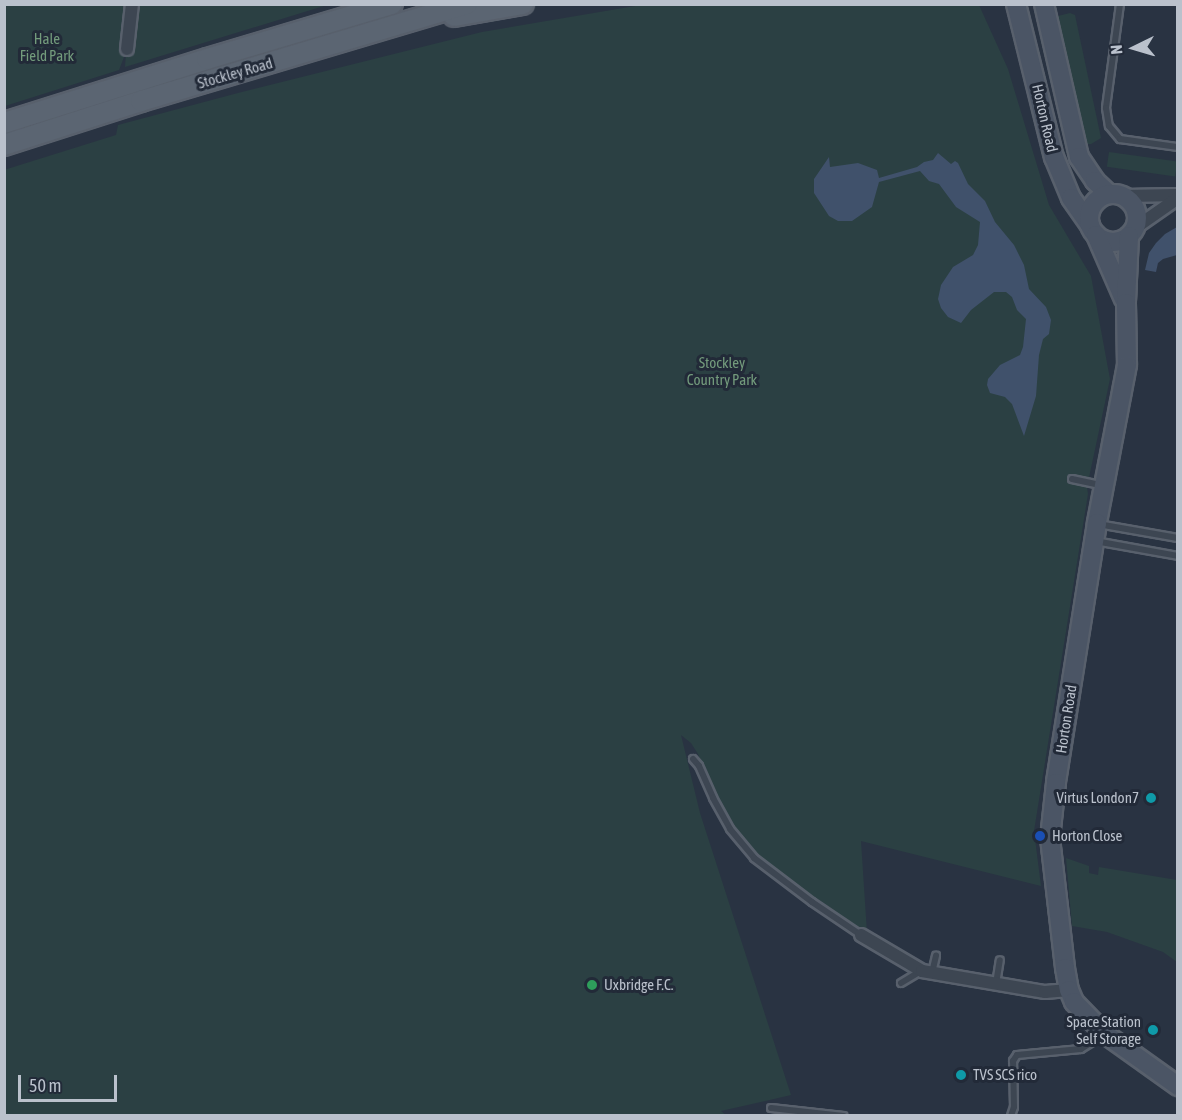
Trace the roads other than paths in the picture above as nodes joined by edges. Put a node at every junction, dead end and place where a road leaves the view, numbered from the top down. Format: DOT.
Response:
graph roads {
  1 [pos="132,4"];
  2 [pos="392,4"];
  3 [pos="467,4"];
  4 [pos="523,4"];
  5 [pos="1016,4"];
  6 [pos="1044,4"];
  7 [pos="1120,4"];
  8 [pos="407,23"];
  9 [pos="127,49"];
  10 [pos="4,123"];
  11 [pos="4,145"];
  12 [pos="1178,147"];
  13 [pos="1117,195"];
  14 [pos="1178,196"];
  15 [pos="1093,230"];
  16 [pos="1132,232"];
  17 [pos="1126,303"];
  18 [pos="1072,479"];
  19 [pos="1103,486"];
  20 [pos="1096,532"];
  21 [pos="1178,538"];
  22 [pos="1178,556"];
  23 [pos="693,759"];
  24 [pos="861,934"];
  25 [pos="936,955"];
  26 [pos="1000,960"];
  27 [pos="927,972"];
  28 [pos="901,983"];
  29 [pos="996,984"];
  30 [pos="1069,990"];
  31 [pos="1105,1034"];
  32 [pos="1178,1086"];
  33 [pos="771,1108"];
  34 [pos="843,1116"];
  35 [pos="1011,1116"];
  1 -- 9 [label="street"];
  2 -- 10 [label="main road, Stockley Road"];
  3 -- 8 [label="main road, Stockley Road"];
  4 -- 8 [label="main road"];
  5 -- 15 [label="street, Horton Road"];
  6 -- 13 [label="street, Horton Road"];
  7 -- 12 [label="lane"];
  8 -- 11 [label="main road, Stockley Road"];
  13 -- 14 [label="street"];
  13 -- 15 [label="street"];
  13 -- 16 [label="street"];
  14 -- 16 [label="street"];
  15 -- 16 [label="street"];
  15 -- 17 [label="street, Horton Road"];
  16 -- 17 [label="street, Horton Road"];
  17 -- 19 [label="street, Horton Road"];
  18 -- 19 [label="lane"];
  19 -- 20 [label="street, Horton Road"];
  20 -- 21 [label="lane"];
  20 -- 22 [label="lane"];
  20 -- 30 [label="street, Horton Road"];
  23 -- 24 [label="lane"];
  24 -- 27 [label="street"];
  25 -- 27 [label="lane"];
  26 -- 29 [label="lane"];
  27 -- 28 [label="lane"];
  27 -- 29 [label="street"];
  29 -- 30 [label="street"];
  30 -- 31 [label="street, Horton Road"];
  31 -- 32 [label="street, Horton Road"];
  31 -- 35 [label="lane"];
  33 -- 34 [label="lane"];
}
